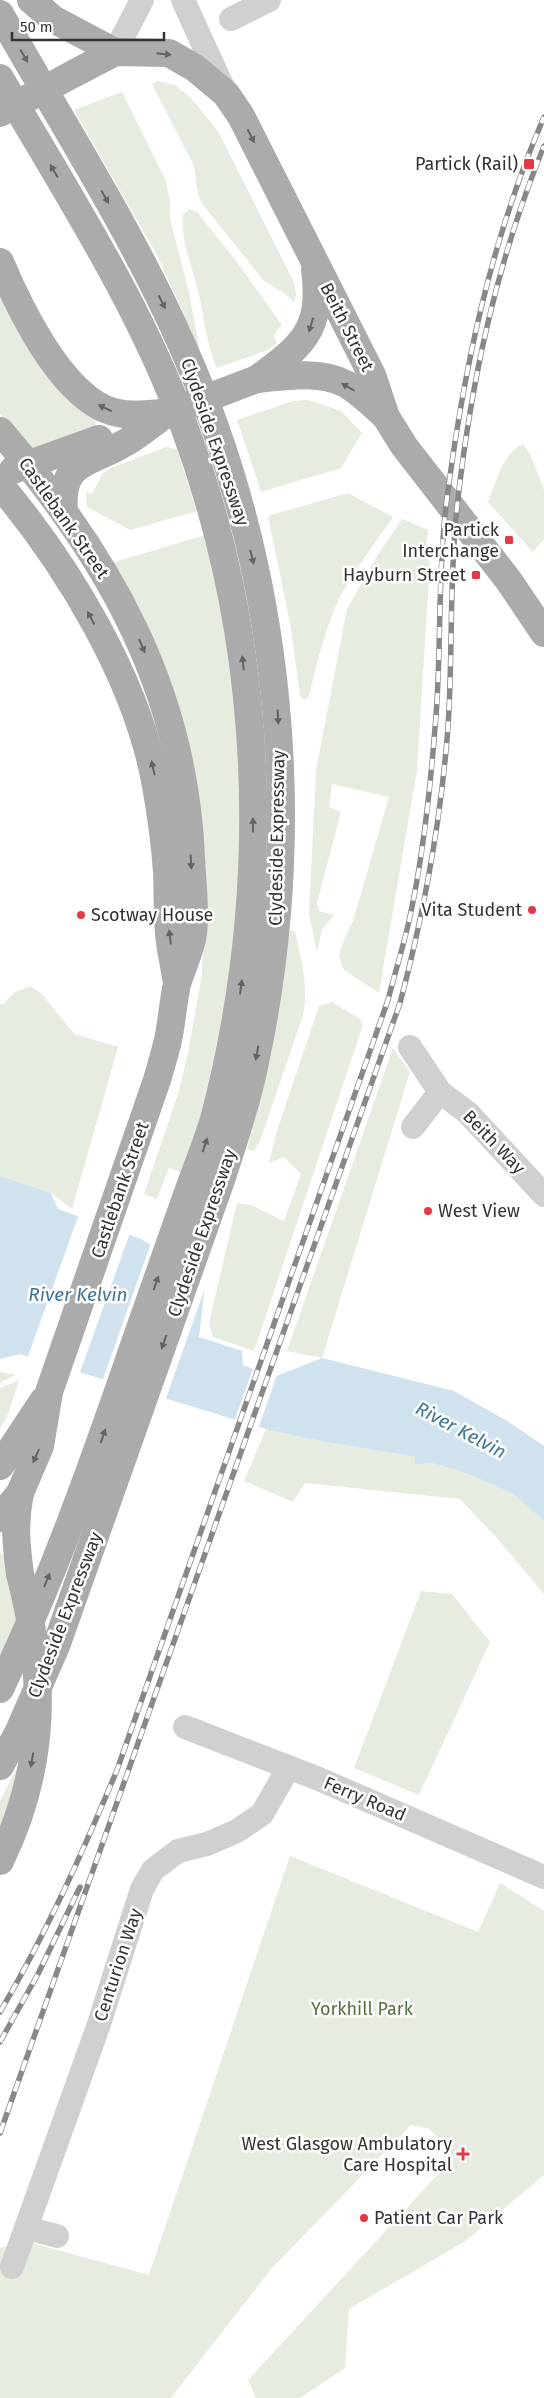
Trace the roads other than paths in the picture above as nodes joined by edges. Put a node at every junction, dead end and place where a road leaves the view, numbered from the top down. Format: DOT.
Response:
graph roads {
  1 [pos="31,0"];
  2 [pos="142,0"];
  3 [pos="183,0"];
  4 [pos="269,0"];
  5 [pos="0,14"];
  6 [pos="231,19"];
  7 [pos="115,52"];
  8 [pos="0,78"];
  9 [pos="226,94"];
  10 [pos="0,113"];
  11 [pos="314,260"];
  12 [pos="0,262"];
  13 [pos="257,379"];
  14 [pos="170,412"];
  15 [pos="386,417"];
  16 [pos="146,427"];
  17 [pos="0,431"];
  18 [pos="28,464"];
  19 [pos="0,474"];
  20 [pos="0,485"];
  21 [pos="64,512"];
  22 [pos="544,633"];
  23 [pos="188,813"];
  24 [pos="161,816"];
  25 [pos="177,985"];
  26 [pos="410,1047"];
  27 [pos="440,1092"];
  28 [pos="413,1127"];
  29 [pos="544,1196"];
  30 [pos="49,1392"];
  31 [pos="0,1466"];
  32 [pos="99,1487"];
  33 [pos="5,1534"];
  34 [pos="0,1689"];
  35 [pos="184,1727"];
  36 [pos="0,1766"];
  37 [pos="288,1767"];
  38 [pos="0,1861"];
  39 [pos="544,1877"];
  40 [pos="26,2228"];
  41 [pos="57,2236"];
  42 [pos="12,2267"];
  1 -- 7 [label="main road"];
  2 -- 7 [label="street"];
  3 -- 9 [label="street, Beith Street"];
  4 -- 6 [label="street"];
  5 -- 32 [label="main road, Clydeside Expressway, one-way"];
  7 -- 9 [label="main road, one-way"];
  7 -- 10 [label="main road, bridge"];
  32 -- 8 [label="main road, Clydeside Expressway, one-way"];
  9 -- 11 [label="main road, Beith Street, one-way"];
  11 -- 13 [label="main road, one-way"];
  11 -- 15 [label="main road, Beith Street"];
  14 -- 12 [label="main road, one-way"];
  13 -- 14 [label="main road, bridge"];
  15 -- 13 [label="main road, one-way"];
  14 -- 16 [label="main road"];
  15 -- 22 [label="main road, Beith Street"];
  16 -- 18 [label="main road"];
  16 -- 21 [label="main road"];
  17 -- 18 [label="main road, Castlebank Street"];
  18 -- 19 [label="main road"];
  18 -- 21 [label="main road, Castlebank Street"];
  24 -- 20 [label="main road, Castlebank Street, one-way"];
  21 -- 23 [label="main road, Castlebank Street, one-way"];
  23 -- 24 [label="main road"];
  23 -- 25 [label="main road, Castlebank Street, one-way"];
  25 -- 24 [label="main road, Castlebank Street, one-way"];
  25 -- 30 [label="main road, Castlebank Street"];
  26 -- 27 [label="street, Beith Way"];
  27 -- 28 [label="street"];
  27 -- 29 [label="street, Beith Way"];
  30 -- 31 [label="main road, Castlebank Street"];
  30 -- 33 [label="main road, Castlebank Street, one-way"];
  34 -- 32 [label="main road, Clydeside Expressway, one-way"];
  32 -- 36 [label="main road, Clydeside Expressway"];
  33 -- 38 [label="main road, Castlebank Street, one-way, bridge"];
  35 -- 37 [label="street, Ferry Road"];
  37 -- 39 [label="street, Ferry Road"];
  37 -- 40 [label="street, Centurion Way"];
  40 -- 41 [label="street"];
  40 -- 42 [label="street, Centurion Way"];
}
